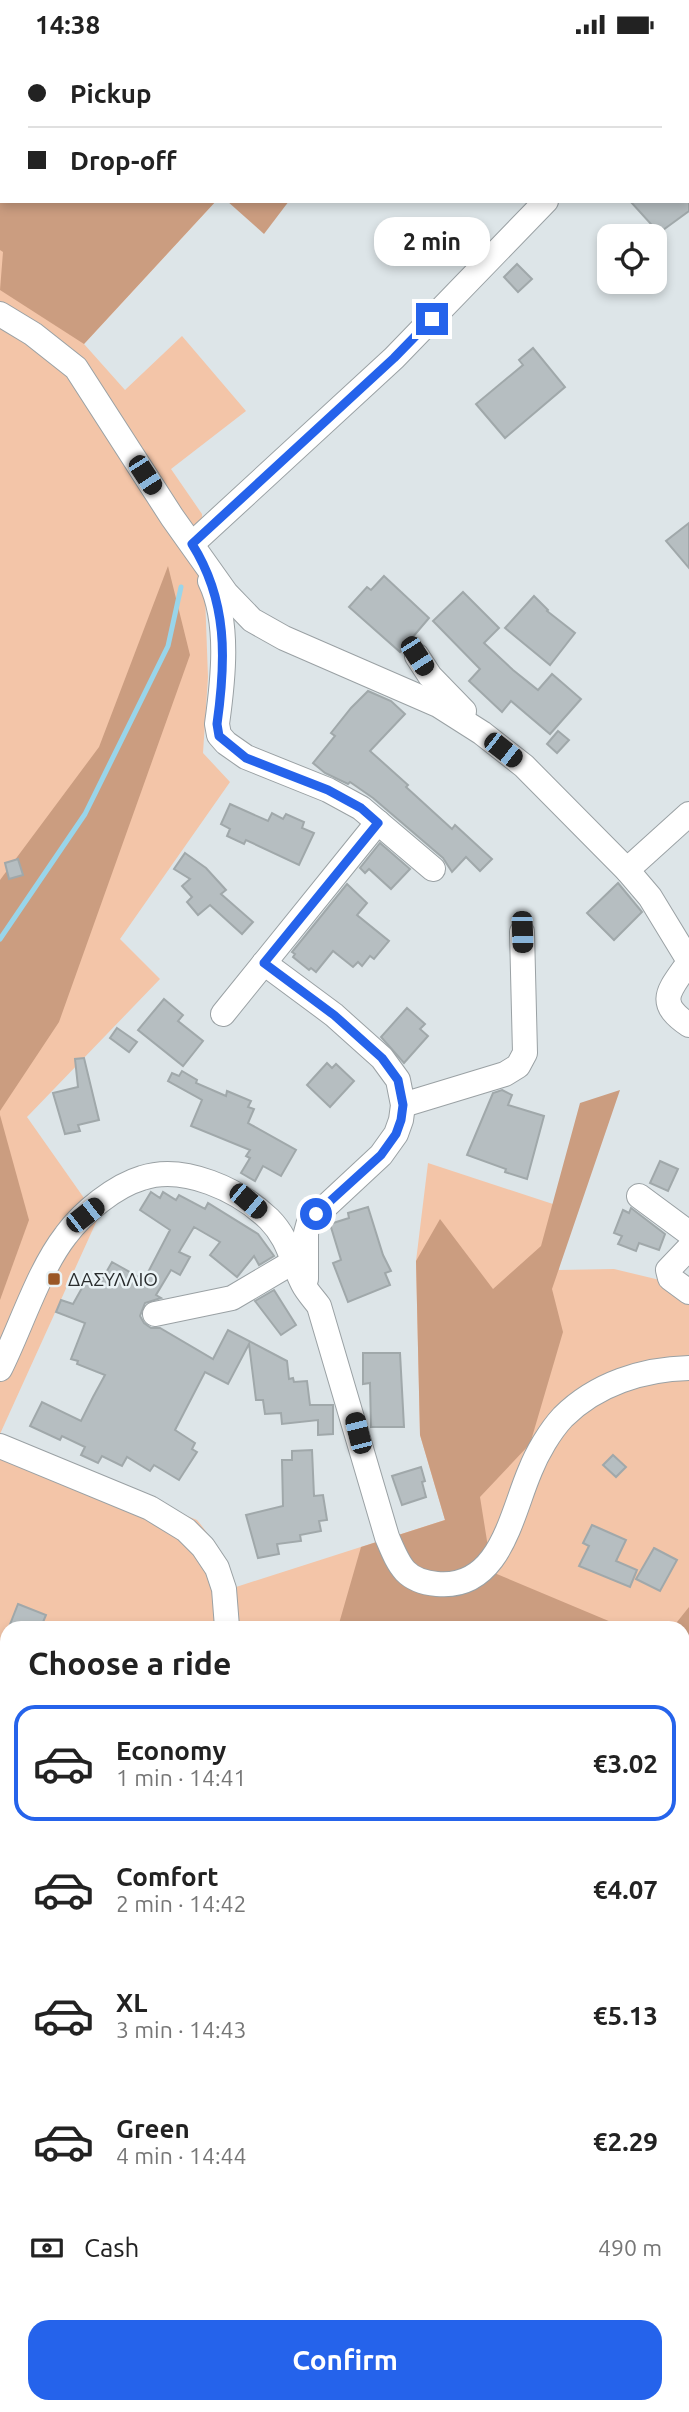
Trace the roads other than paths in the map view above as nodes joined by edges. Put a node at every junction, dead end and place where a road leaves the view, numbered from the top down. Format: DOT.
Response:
graph roads {
  1 [pos="544,203"];
  2 [pos="0,314"];
  3 [pos="197,551"];
  4 [pos="417,656"];
  5 [pos="482,733"];
  6 [pos="689,814"];
  7 [pos="378,823"];
  8 [pos="433,869"];
  9 [pos="626,870"];
  10 [pos="522,932"];
  11 [pos="689,962"];
  12 [pos="264,963"];
  13 [pos="223,1014"];
  14 [pos="689,1025"];
  15 [pos="403,1105"];
  16 [pos="639,1196"];
  17 [pos="689,1233"];
  18 [pos="689,1248"];
  19 [pos="293,1262"];
  20 [pos="305,1287"];
  21 [pos="689,1292"];
  22 [pos="155,1314"];
  23 [pos="689,1368"];
  24 [pos="0,1369"];
  25 [pos="0,1446"];
  26 [pos="227,1621"];
  1 -- 3 [label="street"];
  2 -- 3 [label="street"];
  3 -- 5 [label="street"];
  3 -- 7 [label="street"];
  4 -- 5 [label="street"];
  5 -- 9 [label="street"];
  6 -- 9 [label="street"];
  7 -- 8 [label="street"];
  7 -- 12 [label="street"];
  9 -- 11 [label="street"];
  10 -- 15 [label="street"];
  11 -- 14 [label="street"];
  12 -- 13 [label="street"];
  12 -- 15 [label="street"];
  15 -- 20 [label="street"];
  16 -- 17 [label="street"];
  18 -- 21 [label="street"];
  19 -- 20 [label="street"];
  19 -- 22 [label="street"];
  19 -- 24 [label="street"];
  20 -- 23 [label="street"];
  25 -- 26 [label="street"];
}
